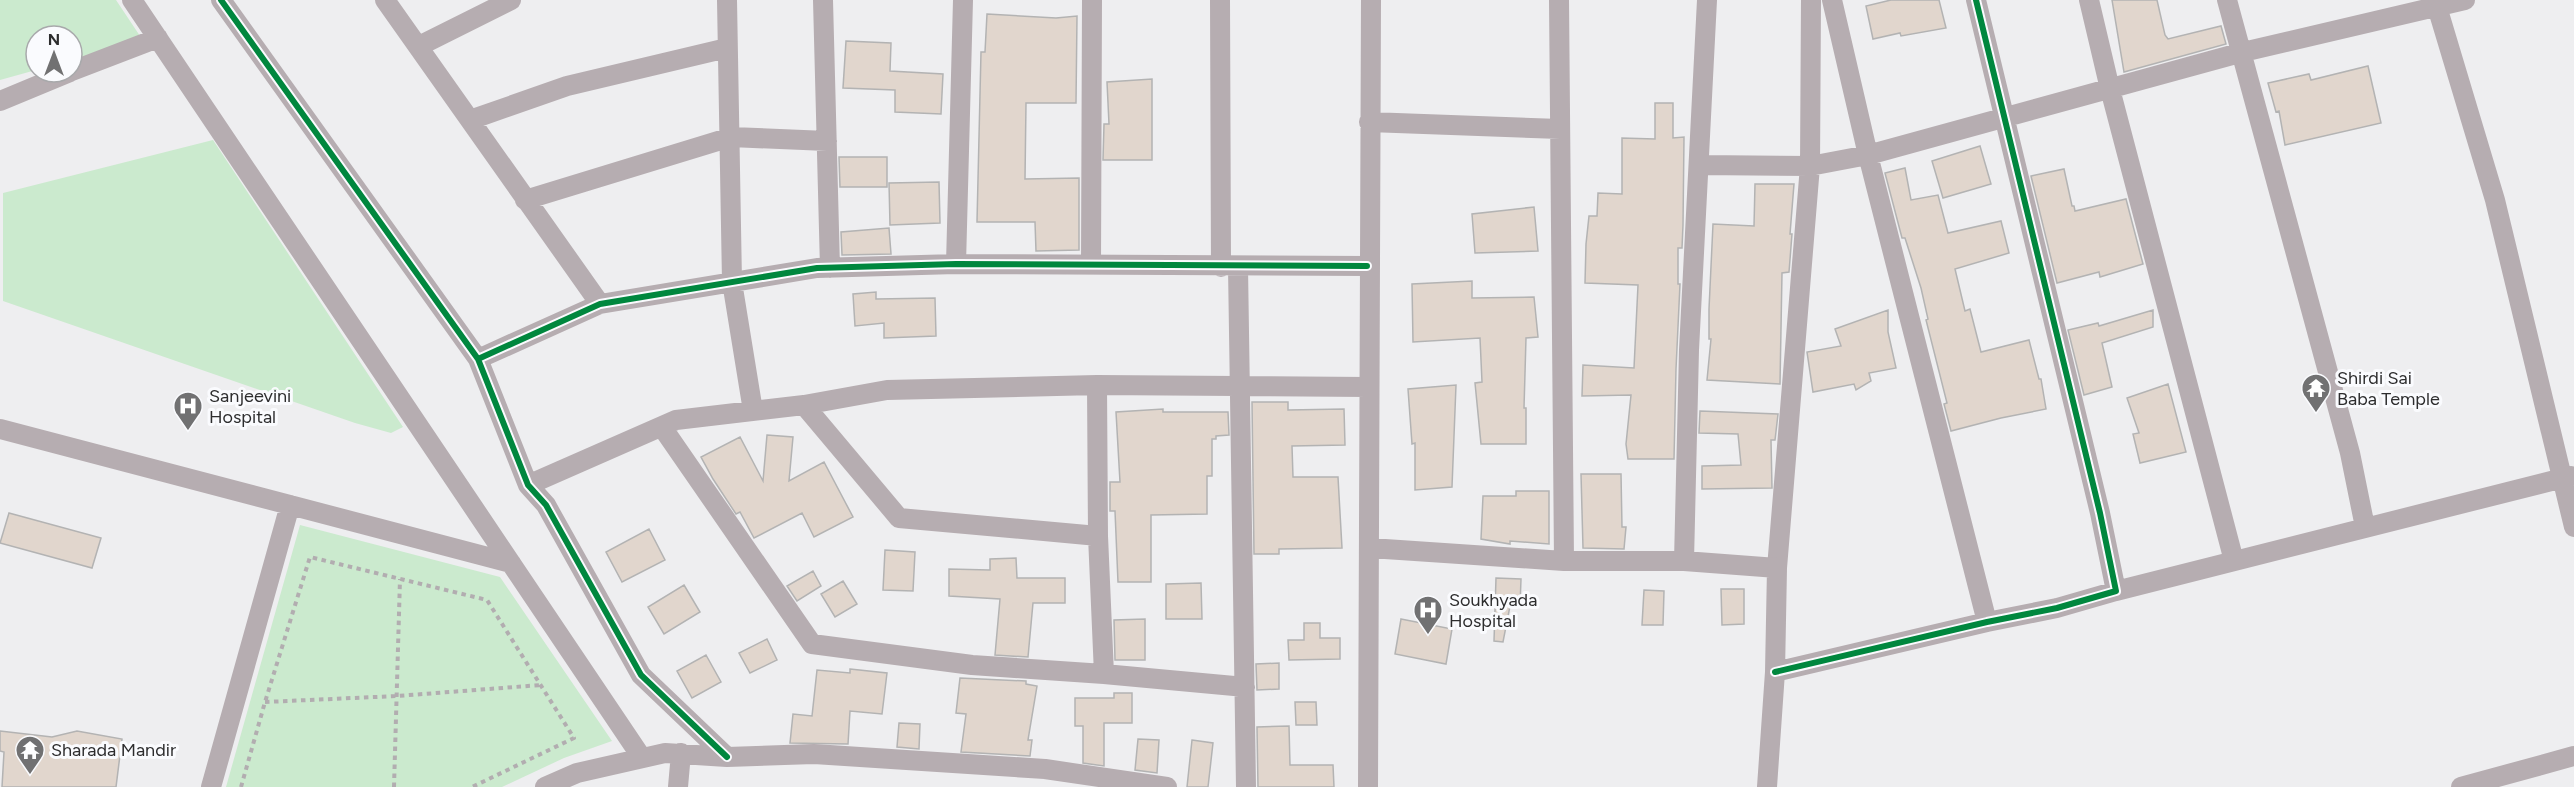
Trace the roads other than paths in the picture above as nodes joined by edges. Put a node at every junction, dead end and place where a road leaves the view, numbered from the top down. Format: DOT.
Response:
graph roads {
  1 [pos="132,0"];
  2 [pos="221,0"];
  3 [pos="385,0"];
  4 [pos="511,0"];
  5 [pos="727,0"];
  6 [pos="823,0"];
  7 [pos="963,0"];
  8 [pos="1092,0"];
  9 [pos="1220,0"];
  10 [pos="1371,0"];
  11 [pos="1560,0"];
  12 [pos="1707,0"];
  13 [pos="1811,0"];
  14 [pos="1832,0"];
  15 [pos="1976,0"];
  16 [pos="2089,0"];
  17 [pos="2227,0"];
  18 [pos="2465,0"];
  19 [pos="2436,3"];
  20 [pos="158,38"];
  21 [pos="419,46"];
  22 [pos="727,48"];
  23 [pos="2243,52"];
  24 [pos="84,67"];
  25 [pos="42,84"];
  26 [pos="2110,89"];
  27 [pos="0,101"];
  28 [pos="2004,118"];
  29 [pos="470,120"];
  30 [pos="1369,122"];
  31 [pos="1560,129"];
  32 [pos="731,137"];
  33 [pos="827,141"];
  34 [pos="1868,155"];
  35 [pos="1699,165"];
  36 [pos="1810,166"];
  37 [pos="525,200"];
  38 [pos="956,264"];
  39 [pos="1091,265"];
  40 [pos="1367,266"];
  41 [pos="1229,267"];
  42 [pos="830,268"];
  43 [pos="732,282"];
  44 [pos="600,304"];
  45 [pos="478,359"];
  46 [pos="1097,385"];
  47 [pos="1240,387"];
  48 [pos="1368,387"];
  49 [pos="804,405"];
  50 [pos="753,411"];
  51 [pos="662,427"];
  52 [pos="0,429"];
  53 [pos="2568,477"];
  54 [pos="528,485"];
  55 [pos="290,505"];
  56 [pos="2365,527"];
  57 [pos="2574,527"];
  58 [pos="1098,536"];
  59 [pos="1370,548"];
  60 [pos="1563,561"];
  61 [pos="1684,561"];
  62 [pos="2234,561"];
  63 [pos="511,563"];
  64 [pos="1777,568"];
  65 [pos="2116,591"];
  66 [pos="1987,622"];
  67 [pos="1775,672"];
  68 [pos="1104,674"];
  69 [pos="1245,687"];
  70 [pos="681,753"];
  71 [pos="2574,756"];
  72 [pos="728,757"];
  73 [pos="642,758"];
  74 [pos="567,782"];
  75 [pos="211,787"];
  76 [pos="545,787"];
  77 [pos="678,787"];
  78 [pos="1167,787"];
  79 [pos="1246,787"];
  80 [pos="1368,787"];
  81 [pos="1767,787"];
  82 [pos="2461,787"];
  1 -- 20 [label="street"];
  2 -- 45 [label="street"];
  3 -- 21 [label="street"];
  4 -- 21 [label="street"];
  5 -- 22 [label="street"];
  6 -- 33 [label="street"];
  7 -- 38 [label="street"];
  8 -- 39 [label="street"];
  9 -- 41 [label="street"];
  10 -- 30 [label="street"];
  11 -- 31 [label="street"];
  12 -- 35 [label="street"];
  13 -- 36 [label="street"];
  14 -- 34 [label="street"];
  15 -- 28 [label="street"];
  16 -- 26 [label="street"];
  17 -- 23 [label="street"];
  18 -- 19 [label="street"];
  19 -- 23 [label="street"];
  19 -- 53 [label="street"];
  20 -- 24 [label="street"];
  20 -- 63 [label="street"];
  21 -- 29 [label="street"];
  22 -- 29 [label="street"];
  22 -- 32 [label="street"];
  23 -- 26 [label="street"];
  23 -- 56 [label="street"];
  25 -- 27 [label="street"];
  26 -- 28 [label="street"];
  26 -- 62 [label="street"];
  28 -- 34 [label="street"];
  28 -- 65 [label="street"];
  29 -- 37 [label="street"];
  30 -- 31 [label="street"];
  30 -- 40 [label="street"];
  31 -- 60 [label="street"];
  32 -- 33 [label="street"];
  32 -- 37 [label="street"];
  32 -- 43 [label="street"];
  33 -- 42 [label="street"];
  34 -- 36 [label="street"];
  34 -- 66 [label="street"];
  35 -- 36 [label="street"];
  35 -- 61 [label="street"];
  36 -- 64 [label="street"];
  37 -- 44 [label="street"];
  38 -- 39 [label="street"];
  38 -- 42 [label="street"];
  39 -- 41 [label="street"];
  40 -- 41 [label="street"];
  40 -- 48 [label="street"];
  41 -- 47 [label="street"];
  42 -- 43 [label="street"];
  43 -- 44 [label="street"];
  43 -- 50 [label="street"];
  44 -- 45 [label="street"];
  45 -- 54 [label="street"];
  46 -- 47 [label="street"];
  46 -- 49 [label="street"];
  46 -- 58 [label="street"];
  47 -- 48 [label="street"];
  47 -- 69 [label="street"];
  48 -- 59 [label="street"];
  49 -- 50 [label="street"];
  49 -- 58 [label="street"];
  50 -- 51 [label="street"];
  51 -- 54 [label="street"];
  51 -- 68 [label="street"];
  52 -- 55 [label="street"];
  53 -- 56 [label="street"];
  53 -- 57 [label="street"];
  54 -- 72 [label="street"];
  55 -- 63 [label="street"];
  55 -- 75 [label="street"];
  56 -- 62 [label="street"];
  58 -- 68 [label="street"];
  59 -- 60 [label="street"];
  59 -- 80 [label="street"];
  60 -- 61 [label="street"];
  61 -- 64 [label="street"];
  62 -- 65 [label="street"];
  63 -- 73 [label="street"];
  64 -- 67 [label="street"];
  65 -- 66 [label="street"];
  66 -- 67 [label="street"];
  67 -- 81 [label="street"];
  68 -- 69 [label="street"];
  69 -- 79 [label="street"];
  70 -- 72 [label="street"];
  70 -- 73 [label="street"];
  70 -- 77 [label="street"];
  71 -- 82 [label="street"];
  72 -- 78 [label="street"];
  73 -- 74 [label="street"];
  74 -- 76 [label="street"];
}
